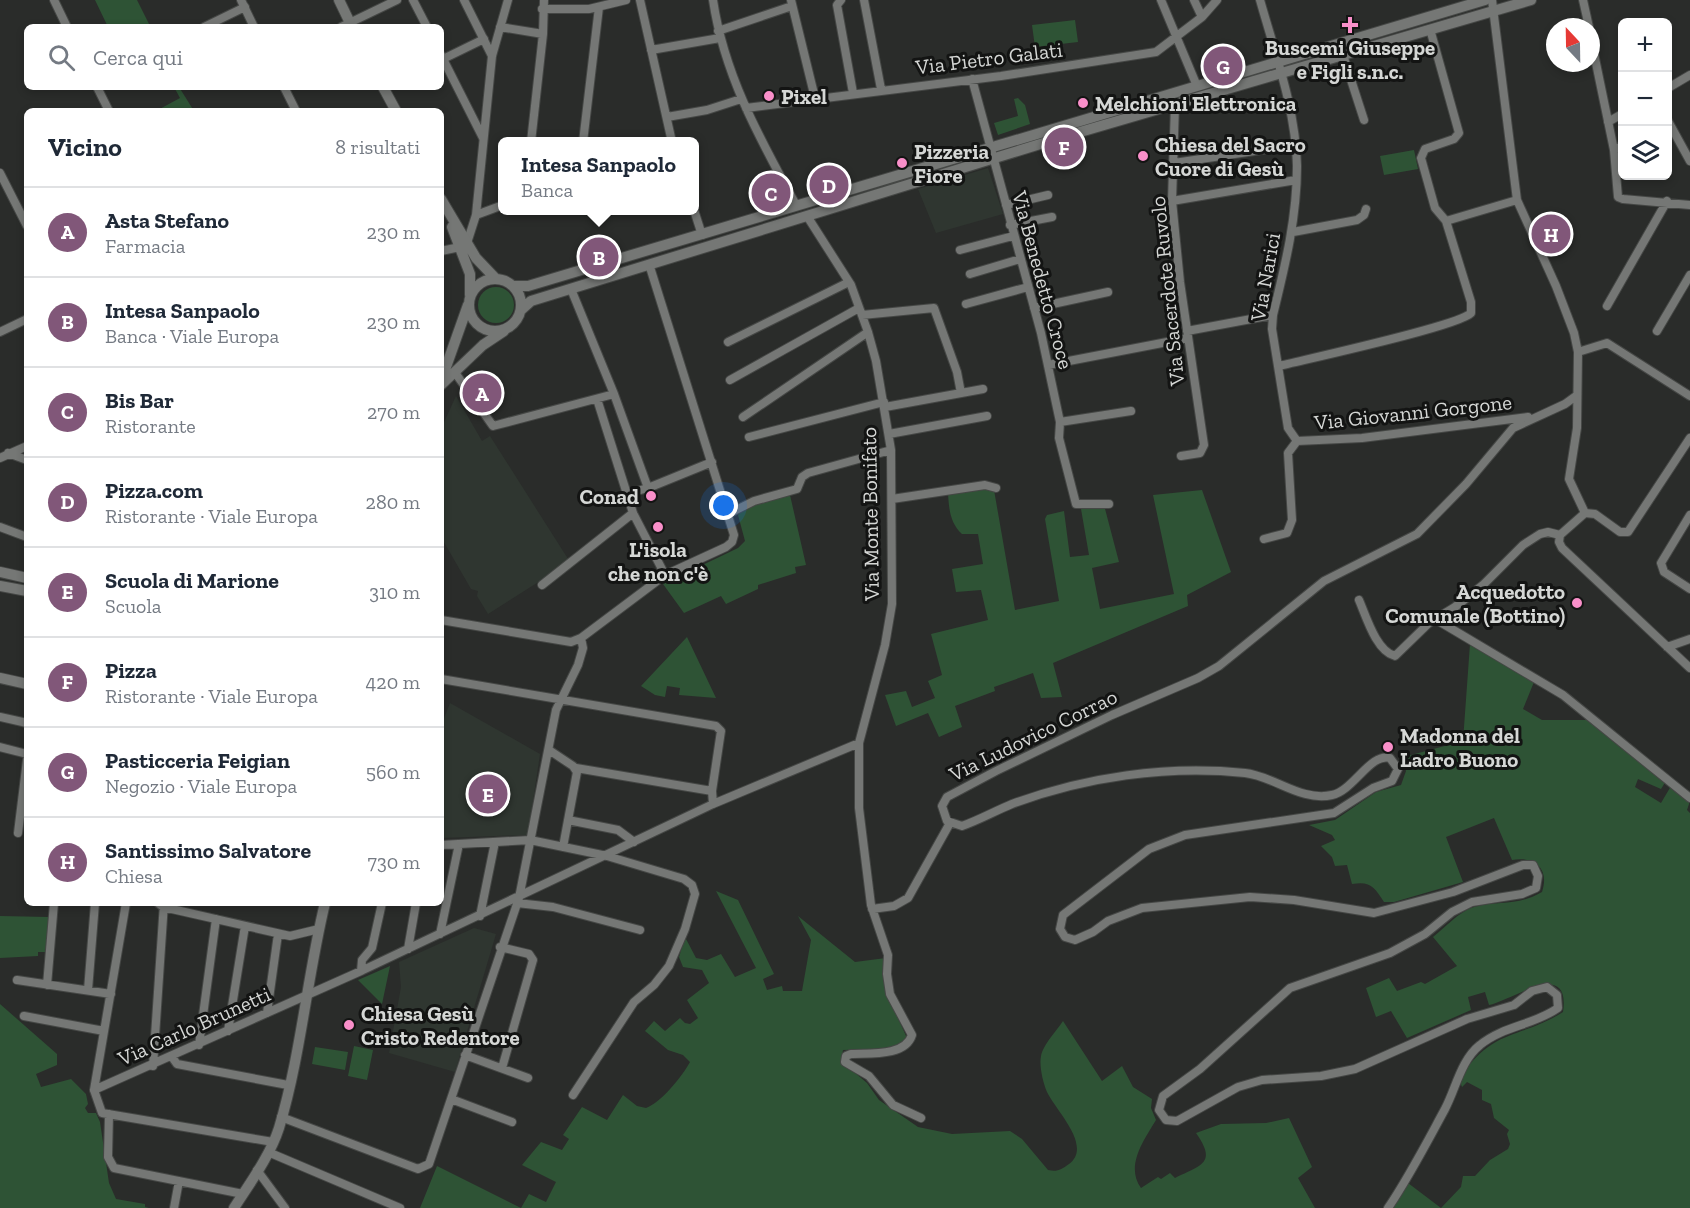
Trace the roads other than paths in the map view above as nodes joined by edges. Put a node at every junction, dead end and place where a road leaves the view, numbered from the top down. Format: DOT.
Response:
graph roads {
  1 [pos="54,0"];
  2 [pos="339,0"];
  3 [pos="397,0"];
  4 [pos="413,0"];
  5 [pos="464,0"];
  6 [pos="508,0"];
  7 [pos="626,0"];
  8 [pos="640,0"];
  9 [pos="714,0"];
  10 [pos="841,0"];
  11 [pos="864,0"];
  12 [pos="1161,0"];
  13 [pos="1194,0"];
  14 [pos="1218,0"];
  15 [pos="1262,0"];
  16 [pos="1485,0"];
  17 [pos="1531,0"];
  18 [pos="1583,0"];
  19 [pos="792,3"];
  20 [pos="243,4"];
  21 [pos="543,4"];
  22 [pos="1493,6"];
  23 [pos="599,7"];
  24 [pos="1202,17"];
  25 [pos="1587,18"];
  26 [pos="66,24"];
  27 [pos="209,24"];
  28 [pos="253,24"];
  29 [pos="348,24"];
  30 [pos="350,24"];
  31 [pos="425,24"];
  32 [pos="500,27"];
  33 [pos="1430,29"];
  34 [pos="543,34"];
  35 [pos="719,34"];
  36 [pos="1177,37"];
  37 [pos="484,39"];
  38 [pos="651,50"];
  39 [pos="1343,55"];
  40 [pos="444,56"];
  41 [pos="492,56"];
  42 [pos="444,61"];
  43 [pos="1277,61"];
  44 [pos="1598,72"];
  45 [pos="1280,73"];
  46 [pos="1690,75"];
  47 [pos="972,79"];
  48 [pos="1197,86"];
  49 [pos="1672,86"];
  50 [pos="881,89"];
  51 [pos="98,90"];
  52 [pos="286,90"];
  53 [pos="385,90"];
  54 [pos="853,93"];
  55 [pos="815,98"];
  56 [pos="743,104"];
  57 [pos="1175,104"];
  58 [pos="108,108"];
  59 [pos="294,108"];
  60 [pos="394,108"];
  61 [pos="667,117"];
  62 [pos="1618,117"];
  63 [pos="1364,120"];
  64 [pos="1608,122"];
  65 [pos="1670,126"];
  66 [pos="531,137"];
  67 [pos="584,137"];
  68 [pos="671,137"];
  69 [pos="484,140"];
  70 [pos="1294,145"];
  71 [pos="990,146"];
  72 [pos="1618,148"];
  73 [pos="993,158"];
  74 [pos="1690,161"];
  75 [pos="1174,162"];
  76 [pos="0,173"];
  77 [pos="1296,180"];
  78 [pos="1618,180"];
  79 [pos="1048,195"];
  80 [pos="1517,200"];
  81 [pos="1172,201"];
  82 [pos="1667,201"];
  83 [pos="1690,204"];
  84 [pos="796,205"];
  85 [pos="444,206"];
  86 [pos="1006,206"];
  87 [pos="498,207"];
  88 [pos="1366,209"];
  89 [pos="476,215"];
  90 [pos="696,215"];
  91 [pos="807,216"];
  92 [pos="1052,217"];
  93 [pos="24,220"];
  94 [pos="1446,221"];
  95 [pos="1010,225"];
  96 [pos="1293,232"];
  97 [pos="702,235"];
  98 [pos="1013,236"];
  99 [pos="464,245"];
  100 [pos="444,250"];
  101 [pos="960,250"];
  102 [pos="1020,259"];
  103 [pos="649,264"];
  104 [pos="970,274"];
  105 [pos="1690,275"];
  106 [pos="496,279"];
  107 [pos="849,282"];
  108 [pos="513,286"];
  109 [pos="1028,287"];
  110 [pos="571,289"];
  111 [pos="1108,292"];
  112 [pos="470,299"];
  113 [pos="966,304"];
  114 [pos="1607,306"];
  115 [pos="1034,308"];
  116 [pos="521,310"];
  117 [pos="861,311"];
  118 [pos="1273,315"];
  119 [pos="24,320"];
  120 [pos="508,328"];
  121 [pos="0,332"];
  122 [pos="868,332"];
  123 [pos="1657,332"];
  124 [pos="1188,334"];
  125 [pos="728,342"];
  126 [pos="1578,352"];
  127 [pos="1048,365"];
  128 [pos="1279,366"];
  129 [pos="444,374"];
  130 [pos="456,374"];
  131 [pos="730,380"];
  132 [pos="444,381"];
  133 [pos="983,389"];
  134 [pos="961,393"];
  135 [pos="614,394"];
  136 [pos="1576,396"];
  137 [pos="1690,396"];
  138 [pos="597,399"];
  139 [pos="884,405"];
  140 [pos="1131,411"];
  141 [pos="987,416"];
  142 [pos="1534,416"];
  143 [pos="743,417"];
  144 [pos="1060,422"];
  145 [pos="889,434"];
  146 [pos="749,437"];
  147 [pos="1690,438"];
  148 [pos="1297,441"];
  149 [pos="24,447"];
  150 [pos="891,450"];
  151 [pos="4,455"];
  152 [pos="1181,456"];
  153 [pos="24,459"];
  154 [pos="712,462"];
  155 [pos="996,488"];
  156 [pos="648,489"];
  157 [pos="626,494"];
  158 [pos="892,499"];
  159 [pos="1109,504"];
  160 [pos="633,513"];
  161 [pos="1585,513"];
  162 [pos="728,514"];
  163 [pos="1690,515"];
  164 [pos="0,526"];
  165 [pos="1560,535"];
  166 [pos="24,536"];
  167 [pos="1264,539"];
  168 [pos="0,572"];
  169 [pos="665,575"];
  170 [pos="24,577"];
  171 [pos="542,585"];
  172 [pos="0,586"];
  173 [pos="1690,589"];
  174 [pos="24,590"];
  175 [pos="1359,600"];
  176 [pos="1435,619"];
  177 [pos="444,621"];
  178 [pos="581,638"];
  179 [pos="1690,639"];
  180 [pos="1667,647"];
  181 [pos="1690,668"];
  182 [pos="0,678"];
  183 [pos="444,680"];
  184 [pos="24,682"];
  185 [pos="561,700"];
  186 [pos="0,717"];
  187 [pos="24,722"];
  188 [pos="859,743"];
  189 [pos="0,747"];
  190 [pos="549,750"];
  191 [pos="24,752"];
  192 [pos="576,768"];
  193 [pos="24,784"];
  194 [pos="712,791"];
  195 [pos="1690,798"];
  196 [pos="713,804"];
  197 [pos="568,820"];
  198 [pos="950,824"];
  199 [pos="18,833"];
  200 [pos="530,840"];
  201 [pos="495,842"];
  202 [pos="634,842"];
  203 [pos="459,844"];
  204 [pos="444,845"];
  205 [pos="563,847"];
  206 [pos="607,856"];
  207 [pos="518,900"];
  208 [pos="54,906"];
  209 [pos="96,906"];
  210 [pos="126,906"];
  211 [pos="162,906"];
  212 [pos="169,906"];
  213 [pos="324,906"];
  214 [pos="381,906"];
  215 [pos="415,906"];
  216 [pos="872,909"];
  217 [pos="480,916"];
  218 [pos="216,919"];
  219 [pos="245,926"];
  220 [pos="319,930"];
  221 [pos="640,930"];
  222 [pos="278,934"];
  223 [pos="440,934"];
  224 [pos="500,947"];
  225 [pos="408,949"];
  226 [pos="361,971"];
  227 [pos="17,981"];
  228 [pos="46,985"];
  229 [pos="88,990"];
  230 [pos="111,993"];
  231 [pos="309,994"];
  232 [pos="267,1013"];
  233 [pos="24,1016"];
  234 [pos="104,1031"];
  235 [pos="228,1031"];
  236 [pos="199,1045"];
  237 [pos="465,1055"];
  238 [pos="172,1057"];
  239 [pos="153,1066"];
  240 [pos="502,1068"];
  241 [pos="528,1078"];
  242 [pos="288,1085"];
  243 [pos="94,1090"];
  244 [pos="573,1095"];
  245 [pos="451,1099"];
  246 [pos="105,1113"];
  247 [pos="281,1117"];
  248 [pos="921,1118"];
  249 [pos="512,1122"];
  250 [pos="270,1147"];
  251 [pos="257,1170"];
  252 [pos="179,1181"];
  253 [pos="243,1194"];
  254 [pos="282,1206"];
  255 [pos="174,1208"];
  256 [pos="234,1208"];
  257 [pos="400,1208"];
  258 [pos="1388,1208"];
  1 -- 26 [label="street"];
  2 -- 29 [label="street"];
  3 -- 30 [label="street"];
  4 -- 31 [label="street"];
  5 -- 37 [label="street"];
  6 -- 32 [label="street"];
  7 -- 23 [label="street"];
  8 -- 38 [label="street"];
  9 -- 35 [label="street"];
  10 -- 54 [label="street"];
  11 -- 50 [label="street"];
  12 -- 36 [label="street"];
  13 -- 24 [label="street"];
  14 -- 24 [label="street, Via Pietro Galati"];
  15 -- 43 [label="street, Via Narici"];
  16 -- 43 [label="street"];
  17 -- 22 [label="street"];
  18 -- 25 [label="street"];
  19 -- 35 [label="street"];
  19 -- 55 [label="street"];
  20 -- 27 [label="street"];
  20 -- 28 [label="street"];
  21 -- 23 [label="street"];
  21 -- 34 [label="street"];
  22 -- 33 [label="street"];
  22 -- 80 [label="street"];
  23 -- 67 [label="street"];
  24 -- 36 [label="street, Via Pietro Galati"];
  32 -- 34 [label="street"];
  32 -- 41 [label="street"];
  33 -- 39 [label="street"];
  33 -- 94 [label="street"];
  34 -- 66 [label="street"];
  35 -- 38 [label="street"];
  35 -- 56 [label="street"];
  36 -- 47 [label="street, Via Pietro Galati"];
  36 -- 48 [label="street"];
  37 -- 40 [label="street"];
  37 -- 41 [label="street"];
  38 -- 61 [label="street"];
  39 -- 45 [label="street"];
  39 -- 63 [label="street"];
  41 -- 69 [label="street"];
  42 -- 69 [label="street"];
  43 -- 45 [label="street, Via Narici"];
  43 -- 48 [label="street"];
  44 -- 64 [label="street"];
  45 -- 57 [label="street"];
  45 -- 70 [label="street, Via Narici"];
  46 -- 49 [label="street"];
  47 -- 50 [label="street, Via Pietro Galati"];
  47 -- 71 [label="street, Via Benedetto Croce"];
  48 -- 71 [label="street"];
  50 -- 54 [label="street, Via Pietro Galati"];
  51 -- 58 [label="street"];
  52 -- 59 [label="street"];
  53 -- 60 [label="street"];
  54 -- 55 [label="street, Via Pietro Galati"];
  55 -- 56 [label="street, Via Pietro Galati"];
  56 -- 61 [label="street, Via Pietro Galati"];
  56 -- 84 [label="street"];
  57 -- 73 [label="street"];
  57 -- 75 [label="street, Via Sacerdote Ruvolo"];
  61 -- 68 [label="street"];
  62 -- 64 [label="street"];
  64 -- 72 [label="street"];
  65 -- 74 [label="street"];
  69 -- 89 [label="street"];
  70 -- 75 [label="street"];
  70 -- 77 [label="street, Via Narici"];
  71 -- 73 [label="street, Via Benedetto Croce"];
  71 -- 84 [label="street"];
  73 -- 86 [label="street, Via Benedetto Croce"];
  73 -- 91 [label="street"];
  75 -- 81 [label="street, Via Sacerdote Ruvolo"];
  76 -- 93 [label="street"];
  77 -- 81 [label="street"];
  77 -- 96 [label="street, Via Narici"];
  78 -- 82 [label="street"];
  79 -- 86 [label="street"];
  80 -- 94 [label="street"];
  80 -- 126 [label="street"];
  81 -- 124 [label="street, Via Sacerdote Ruvolo"];
  82 -- 83 [label="street"];
  82 -- 114 [label="street"];
  84 -- 97 [label="street"];
  85 -- 99 [label="street"];
  86 -- 95 [label="street, Via Benedetto Croce"];
  87 -- 89 [label="street"];
  88 -- 96 [label="street"];
  89 -- 99 [label="street"];
  90 -- 97 [label="street"];
  91 -- 103 [label="street"];
  91 -- 107 [label="street, Via Monte Bonifato"];
  92 -- 95 [label="street"];
  94 -- 128 [label="street"];
  95 -- 98 [label="street, Via Benedetto Croce"];
  96 -- 118 [label="street, Via Narici"];
  97 -- 108 [label="street"];
  98 -- 101 [label="street"];
  98 -- 102 [label="street, Via Benedetto Croce"];
  99 -- 100 [label="street"];
  99 -- 106 [label="street"];
  99 -- 112 [label="street"];
  102 -- 104 [label="street"];
  102 -- 109 [label="street, Via Benedetto Croce"];
  103 -- 110 [label="street"];
  103 -- 154 [label="street"];
  105 -- 123 [label="street"];
  106 -- 108 [label="street"];
  106 -- 112 [label="street"];
  107 -- 117 [label="street, Via Monte Bonifato"];
  107 -- 125 [label="street"];
  108 -- 116 [label="street"];
  109 -- 113 [label="street"];
  109 -- 115 [label="street, Via Benedetto Croce"];
  110 -- 116 [label="street"];
  110 -- 135 [label="street"];
  111 -- 115 [label="street"];
  112 -- 120 [label="street"];
  112 -- 129 [label="street"];
  115 -- 127 [label="street, Via Benedetto Croce"];
  116 -- 120 [label="street"];
  117 -- 122 [label="street, Via Monte Bonifato"];
  117 -- 131 [label="street"];
  117 -- 134 [label="street"];
  118 -- 124 [label="street"];
  118 -- 128 [label="street, Via Narici"];
  119 -- 121 [label="street"];
  120 -- 130 [label="street"];
  122 -- 139 [label="street, Via Monte Bonifato"];
  122 -- 143 [label="street"];
  124 -- 127 [label="street"];
  124 -- 152 [label="street, Via Sacerdote Ruvolo"];
  126 -- 136 [label="street"];
  126 -- 137 [label="street"];
  127 -- 144 [label="street, Via Benedetto Croce"];
  128 -- 148 [label="street, Via Narici"];
  130 -- 132 [label="street"];
  130 -- 138 [label="street"];
  133 -- 134 [label="street"];
  134 -- 139 [label="street"];
  135 -- 138 [label="street"];
  135 -- 156 [label="street"];
  136 -- 142 [label="street, Via Ludovico Corrao"];
  136 -- 161 [label="street"];
  138 -- 157 [label="street"];
  139 -- 145 [label="street, Via Monte Bonifato"];
  139 -- 146 [label="street"];
  140 -- 144 [label="street"];
  141 -- 145 [label="street"];
  142 -- 148 [label="street, Via Giovanni Gorgone"];
  142 -- 198 [label="street, Via Ludovico Corrao"];
  144 -- 159 [label="street, Via Benedetto Croce"];
  145 -- 150 [label="street, Via Monte Bonifato"];
  147 -- 161 [label="street"];
  148 -- 167 [label="street"];
  149 -- 151 [label="street"];
  150 -- 158 [label="street, Via Monte Bonifato"];
  150 -- 162 [label="street"];
  151 -- 153 [label="street"];
  154 -- 156 [label="street"];
  154 -- 162 [label="street"];
  155 -- 158 [label="street"];
  156 -- 157 [label="street"];
  157 -- 160 [label="street"];
  158 -- 188 [label="street, Via Monte Bonifato"];
  160 -- 169 [label="street"];
  160 -- 171 [label="street"];
  161 -- 165 [label="street"];
  162 -- 169 [label="street"];
  163 -- 173 [label="street"];
  164 -- 166 [label="street"];
  165 -- 176 [label="street"];
  165 -- 180 [label="street"];
  168 -- 170 [label="street"];
  169 -- 178 [label="street"];
  172 -- 174 [label="street"];
  175 -- 176 [label="street"];
  176 -- 195 [label="street"];
  177 -- 178 [label="street"];
  178 -- 185 [label="street"];
  179 -- 180 [label="street"];
  180 -- 181 [label="street"];
  182 -- 184 [label="street"];
  183 -- 185 [label="street"];
  185 -- 190 [label="street"];
  185 -- 194 [label="street"];
  186 -- 187 [label="street"];
  188 -- 196 [label="street, Via Carlo Brunetti"];
  188 -- 216 [label="street, Via Monte Bonifato"];
  189 -- 191 [label="street"];
  190 -- 192 [label="street"];
  190 -- 200 [label="street"];
  192 -- 194 [label="street"];
  192 -- 197 [label="street"];
  193 -- 199 [label="street"];
  194 -- 196 [label="street"];
  196 -- 202 [label="street, Via Carlo Brunetti"];
  197 -- 202 [label="street"];
  197 -- 205 [label="street"];
  198 -- 216 [label="street"];
  198 -- 258 [label="street"];
  200 -- 201 [label="street"];
  200 -- 205 [label="street"];
  200 -- 207 [label="street"];
  201 -- 203 [label="street"];
  201 -- 217 [label="street"];
  202 -- 206 [label="street, Via Carlo Brunetti"];
  203 -- 204 [label="street"];
  203 -- 223 [label="street"];
  205 -- 206 [label="street"];
  206 -- 207 [label="street, Via Carlo Brunetti"];
  206 -- 244 [label="street"];
  207 -- 217 [label="street, Via Carlo Brunetti"];
  207 -- 221 [label="street"];
  207 -- 224 [label="street"];
  208 -- 228 [label="street"];
  209 -- 229 [label="street"];
  210 -- 230 [label="street"];
  211 -- 239 [label="street"];
  212 -- 218 [label="street"];
  213 -- 220 [label="street"];
  214 -- 226 [label="street"];
  215 -- 225 [label="street"];
  216 -- 248 [label="street, Via Monte Bonifato"];
  217 -- 223 [label="street, Via Carlo Brunetti"];
  218 -- 219 [label="street"];
  218 -- 236 [label="street"];
  219 -- 222 [label="street"];
  219 -- 235 [label="street"];
  220 -- 222 [label="street"];
  220 -- 231 [label="street"];
  222 -- 232 [label="street"];
  223 -- 225 [label="street, Via Carlo Brunetti"];
  224 -- 237 [label="street"];
  224 -- 240 [label="street"];
  225 -- 226 [label="street, Via Carlo Brunetti"];
  226 -- 231 [label="street, Via Carlo Brunetti"];
  227 -- 228 [label="street"];
  228 -- 229 [label="street"];
  229 -- 230 [label="street"];
  230 -- 234 [label="street"];
  231 -- 232 [label="street, Via Carlo Brunetti"];
  231 -- 242 [label="street"];
  232 -- 235 [label="street, Via Carlo Brunetti"];
  233 -- 234 [label="street"];
  234 -- 243 [label="street"];
  235 -- 236 [label="street, Via Carlo Brunetti"];
  236 -- 238 [label="street, Via Carlo Brunetti"];
  237 -- 240 [label="street"];
  237 -- 245 [label="street"];
  238 -- 239 [label="street, Via Carlo Brunetti"];
  238 -- 242 [label="street"];
  239 -- 243 [label="street, Via Carlo Brunetti"];
  240 -- 241 [label="street"];
  242 -- 247 [label="street"];
  243 -- 246 [label="street"];
  245 -- 247 [label="street"];
  245 -- 249 [label="street"];
  246 -- 250 [label="street"];
  246 -- 252 [label="street"];
  247 -- 250 [label="street"];
  250 -- 251 [label="street"];
  250 -- 257 [label="street"];
  251 -- 253 [label="street"];
  251 -- 254 [label="street"];
  252 -- 253 [label="street"];
  252 -- 255 [label="street"];
  253 -- 256 [label="street"];
}
